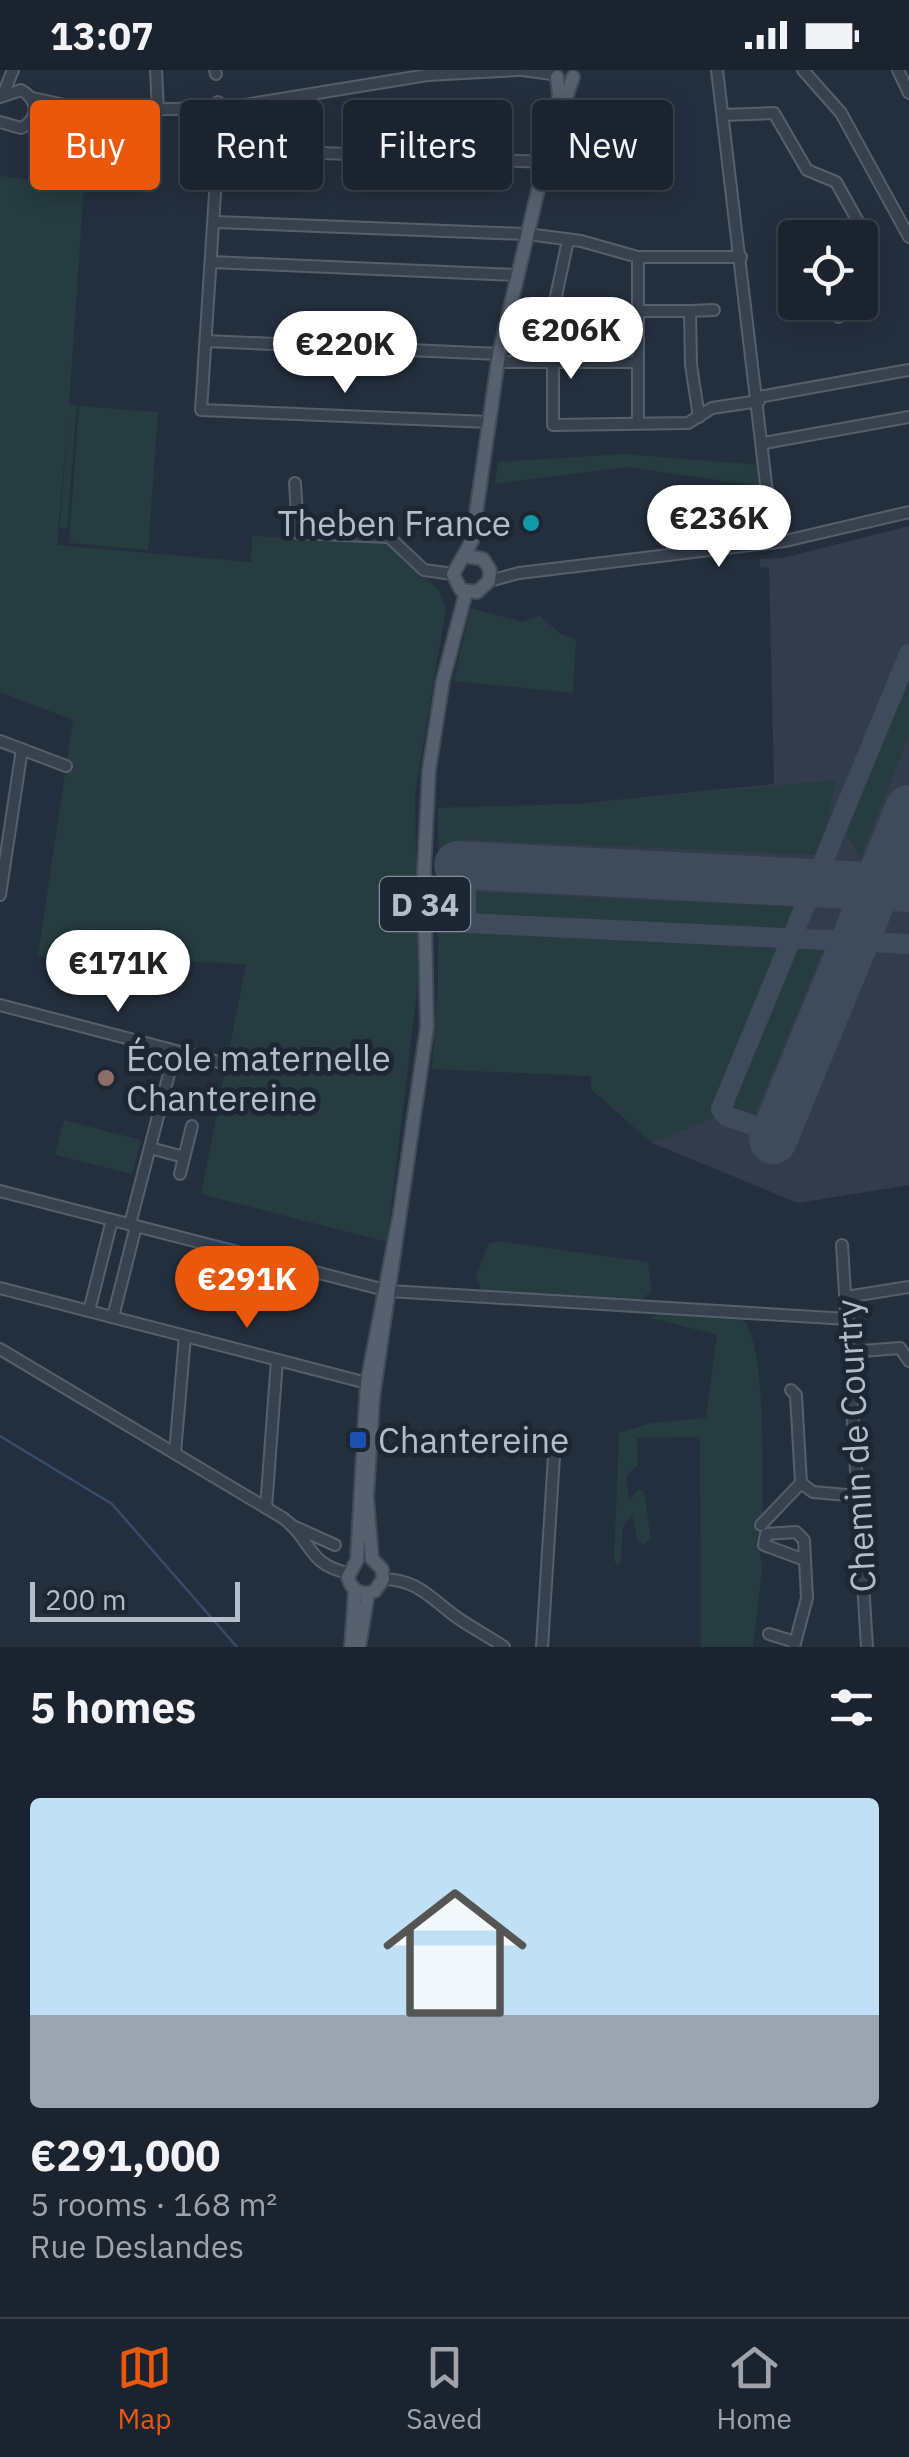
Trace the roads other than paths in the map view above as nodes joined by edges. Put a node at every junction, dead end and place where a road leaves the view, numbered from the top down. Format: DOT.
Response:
graph roads {
  1 [pos="14,70"];
  2 [pos="156,70"];
  3 [pos="520,70"];
  4 [pos="717,70"];
  5 [pos="803,70"];
  6 [pos="898,70"];
  7 [pos="405,74"];
  8 [pos="553,74"];
  9 [pos="577,74"];
  10 [pos="909,92"];
  11 [pos="29,95"];
  12 [pos="1,96"];
  13 [pos="48,100"];
  14 [pos="158,100"];
  15 [pos="274,100"];
  16 [pos="559,100"];
  17 [pos="723,116"];
  18 [pos="0,122"];
  19 [pos="29,124"];
  20 [pos="323,153"];
  21 [pos="532,161"];
  22 [pos="218,190"];
  23 [pos="539,190"];
  24 [pos="857,220"];
  25 [pos="216,222"];
  26 [pos="530,235"];
  27 [pos="909,236"];
  28 [pos="568,240"];
  29 [pos="638,257"];
  30 [pos="741,257"];
  31 [pos="212,262"];
  32 [pos="516,275"];
  33 [pos="714,310"];
  34 [pos="638,311"];
  35 [pos="690,311"];
  36 [pos="206,341"];
  37 [pos="502,358"];
  38 [pos="554,362"];
  39 [pos="638,362"];
  40 [pos="909,370"];
  41 [pos="759,399"];
  42 [pos="700,416"];
  43 [pos="909,417"];
  44 [pos="488,422"];
  45 [pos="638,423"];
  46 [pos="764,443"];
  47 [pos="295,482"];
  48 [pos="909,512"];
  49 [pos="773,543"];
  50 [pos="466,556"];
  51 [pos="486,562"];
  52 [pos="519,573"];
  53 [pos="452,574"];
  54 [pos="489,581"];
  55 [pos="466,592"];
  56 [pos="0,741"];
  57 [pos="22,749"];
  58 [pos="66,766"];
  59 [pos="3,853"];
  60 [pos="0,896"];
  61 [pos="0,1005"];
  62 [pos="175,1051"];
  63 [pos="226,1064"];
  64 [pos="192,1126"];
  65 [pos="150,1148"];
  66 [pos="184,1157"];
  67 [pos="180,1174"];
  68 [pos="0,1191"];
  69 [pos="112,1220"];
  70 [pos="133,1225"];
  71 [pos="842,1245"];
  72 [pos="0,1288"];
  73 [pos="909,1288"];
  74 [pos="387,1291"];
  75 [pos="846,1296"];
  76 [pos="88,1311"];
  77 [pos="113,1317"];
  78 [pos="848,1319"];
  79 [pos="184,1336"];
  80 [pos="0,1349"];
  81 [pos="850,1352"];
  82 [pos="277,1360"];
  83 [pos="909,1361"];
  84 [pos="367,1383"];
  85 [pos="791,1390"];
  86 [pos="371,1424"];
  87 [pos="555,1440"];
  88 [pos="175,1453"];
  89 [pos="802,1484"];
  90 [pos="858,1496"];
  91 [pos="266,1508"];
  92 [pos="762,1524"];
  93 [pos="296,1527"];
  94 [pos="336,1545"];
  95 [pos="802,1559"];
  96 [pos="364,1560"];
  97 [pos="348,1572"];
  98 [pos="383,1579"];
  99 [pos="362,1592"];
  100 [pos="769,1634"];
  101 [pos="794,1644"];
  102 [pos="355,1647"];
  103 [pos="504,1647"];
  104 [pos="542,1647"];
  105 [pos="866,1647"];
  1 -- 11 [label="street"];
  1 -- 12 [label="street"];
  2 -- 14 [label="street"];
  3 -- 7 [label="street"];
  3 -- 8 [label="street"];
  4 -- 17 [label="street"];
  5 -- 27 [label="street"];
  6 -- 10 [label="street"];
  7 -- 15 [label="street"];
  8 -- 9 [label="main road"];
  8 -- 16 [label="main road"];
  9 -- 26 [label="main road"];
  11 -- 12 [label="street"];
  11 -- 13 [label="street"];
  11 -- 19 [label="street"];
  17 -- 24 [label="street"];
  17 -- 30 [label="street"];
  18 -- 19 [label="street"];
  20 -- 21 [label="street"];
  22 -- 25 [label="street"];
  23 -- 26 [label="main road"];
  25 -- 26 [label="street"];
  25 -- 31 [label="street"];
  26 -- 28 [label="street"];
  26 -- 32 [label="main road"];
  26 -- 37 [label="main road"];
  28 -- 29 [label="street"];
  28 -- 38 [label="street"];
  29 -- 30 [label="street"];
  29 -- 34 [label="street"];
  30 -- 41 [label="street"];
  31 -- 32 [label="street"];
  31 -- 36 [label="street"];
  32 -- 37 [label="main road"];
  33 -- 35 [label="street"];
  34 -- 35 [label="street"];
  34 -- 39 [label="street"];
  35 -- 42 [label="street"];
  36 -- 37 [label="street"];
  36 -- 44 [label="street"];
  37 -- 38 [label="street"];
  37 -- 44 [label="main road"];
  37 -- 51 [label="main road"];
  38 -- 39 [label="street"];
  38 -- 45 [label="street"];
  39 -- 45 [label="street"];
  40 -- 41 [label="street"];
  41 -- 42 [label="street"];
  41 -- 46 [label="street"];
  42 -- 45 [label="street"];
  43 -- 46 [label="street"];
  44 -- 50 [label="main road"];
  46 -- 49 [label="street"];
  47 -- 53 [label="street"];
  48 -- 49 [label="street"];
  49 -- 52 [label="street"];
  50 -- 51 [label="main road"];
  50 -- 53 [label="main road"];
  51 -- 52 [label="street"];
  51 -- 54 [label="main road"];
  52 -- 54 [label="street"];
  53 -- 55 [label="main road"];
  54 -- 55 [label="main road"];
  55 -- 74 [label="main road, D 34"];
  56 -- 57 [label="street"];
  57 -- 58 [label="street"];
  57 -- 59 [label="street"];
  59 -- 60 [label="street"];
  61 -- 62 [label="street"];
  62 -- 63 [label="street"];
  62 -- 65 [label="street"];
  64 -- 66 [label="street"];
  65 -- 66 [label="street"];
  65 -- 70 [label="street"];
  66 -- 67 [label="street"];
  68 -- 69 [label="street"];
  69 -- 70 [label="street"];
  69 -- 76 [label="street"];
  70 -- 74 [label="street"];
  70 -- 77 [label="street"];
  71 -- 75 [label="street, Chemin de Courtry"];
  72 -- 76 [label="street"];
  73 -- 75 [label="street"];
  74 -- 78 [label="street"];
  74 -- 84 [label="main road, D 34"];
  74 -- 86 [label="main road, D 34"];
  75 -- 78 [label="street, Chemin de Courtry"];
  76 -- 77 [label="street"];
  77 -- 79 [label="street"];
  78 -- 81 [label="street, Chemin de Courtry"];
  79 -- 82 [label="street"];
  79 -- 88 [label="street"];
  80 -- 88 [label="street"];
  81 -- 83 [label="street"];
  81 -- 90 [label="street, Chemin de Courtry"];
  82 -- 84 [label="street"];
  82 -- 91 [label="street"];
  84 -- 86 [label="main road"];
  84 -- 96 [label="main road, D 34"];
  85 -- 89 [label="street"];
  86 -- 96 [label="main road, D 34"];
  87 -- 104 [label="street"];
  88 -- 91 [label="street"];
  89 -- 90 [label="street"];
  89 -- 92 [label="street"];
  90 -- 105 [label="street, Chemin de Courtry"];
  91 -- 93 [label="street"];
  93 -- 94 [label="street"];
  93 -- 97 [label="street"];
  95 -- 101 [label="street"];
  96 -- 97 [label="main road"];
  96 -- 98 [label="main road, D 34"];
  97 -- 99 [label="main road"];
  98 -- 99 [label="main road"];
  98 -- 103 [label="street"];
  99 -- 102 [label="main road"];
  100 -- 101 [label="street"];
}
